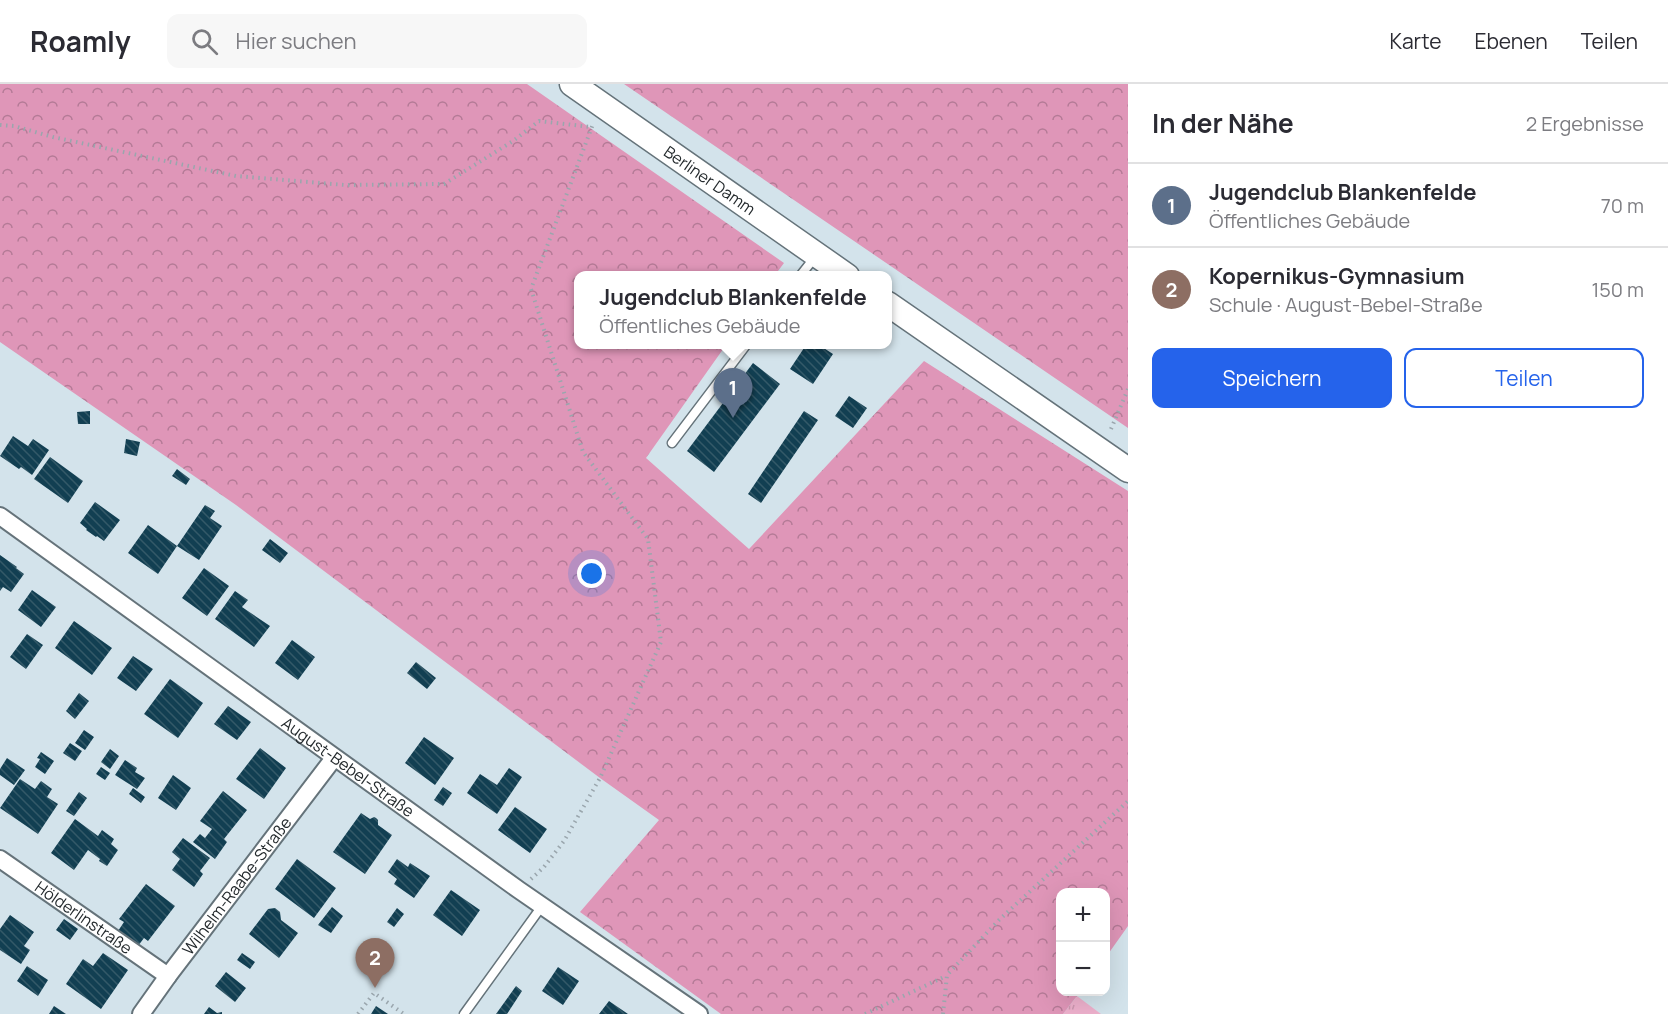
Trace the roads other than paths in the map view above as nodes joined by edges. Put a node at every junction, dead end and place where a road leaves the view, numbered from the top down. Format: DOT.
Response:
graph roads {
  1 [pos="572,84"];
  2 [pos="816,254"];
  3 [pos="804,271"];
  4 [pos="840,271"];
  5 [pos="892,307"];
  6 [pos="744,349"];
  7 [pos="672,443"];
  8 [pos="1128,470"];
  9 [pos="0,516"];
  10 [pos="334,758"];
  11 [pos="0,859"];
  12 [pos="542,906"];
  13 [pos="168,976"];
  14 [pos="141,1014"];
  15 [pos="464,1014"];
  16 [pos="699,1014"];
  1 -- 2 [label="main road, Berliner Damm"];
  2 -- 3 [label="lane"];
  2 -- 4 [label="main road, Berliner Damm"];
  5 -- 8 [label="main road"];
  6 -- 7 [label="lane"];
  9 -- 10 [label="street, August-Bebel-Straße"];
  10 -- 12 [label="street, August-Bebel-Straße"];
  10 -- 13 [label="street, Wilhelm-Raabe-Straße"];
  11 -- 13 [label="street, Hölderlinstraße"];
  12 -- 15 [label="lane"];
  12 -- 16 [label="street, August-Bebel-Straße"];
  13 -- 14 [label="street, Wilhelm-Raabe-Straße"];
}
